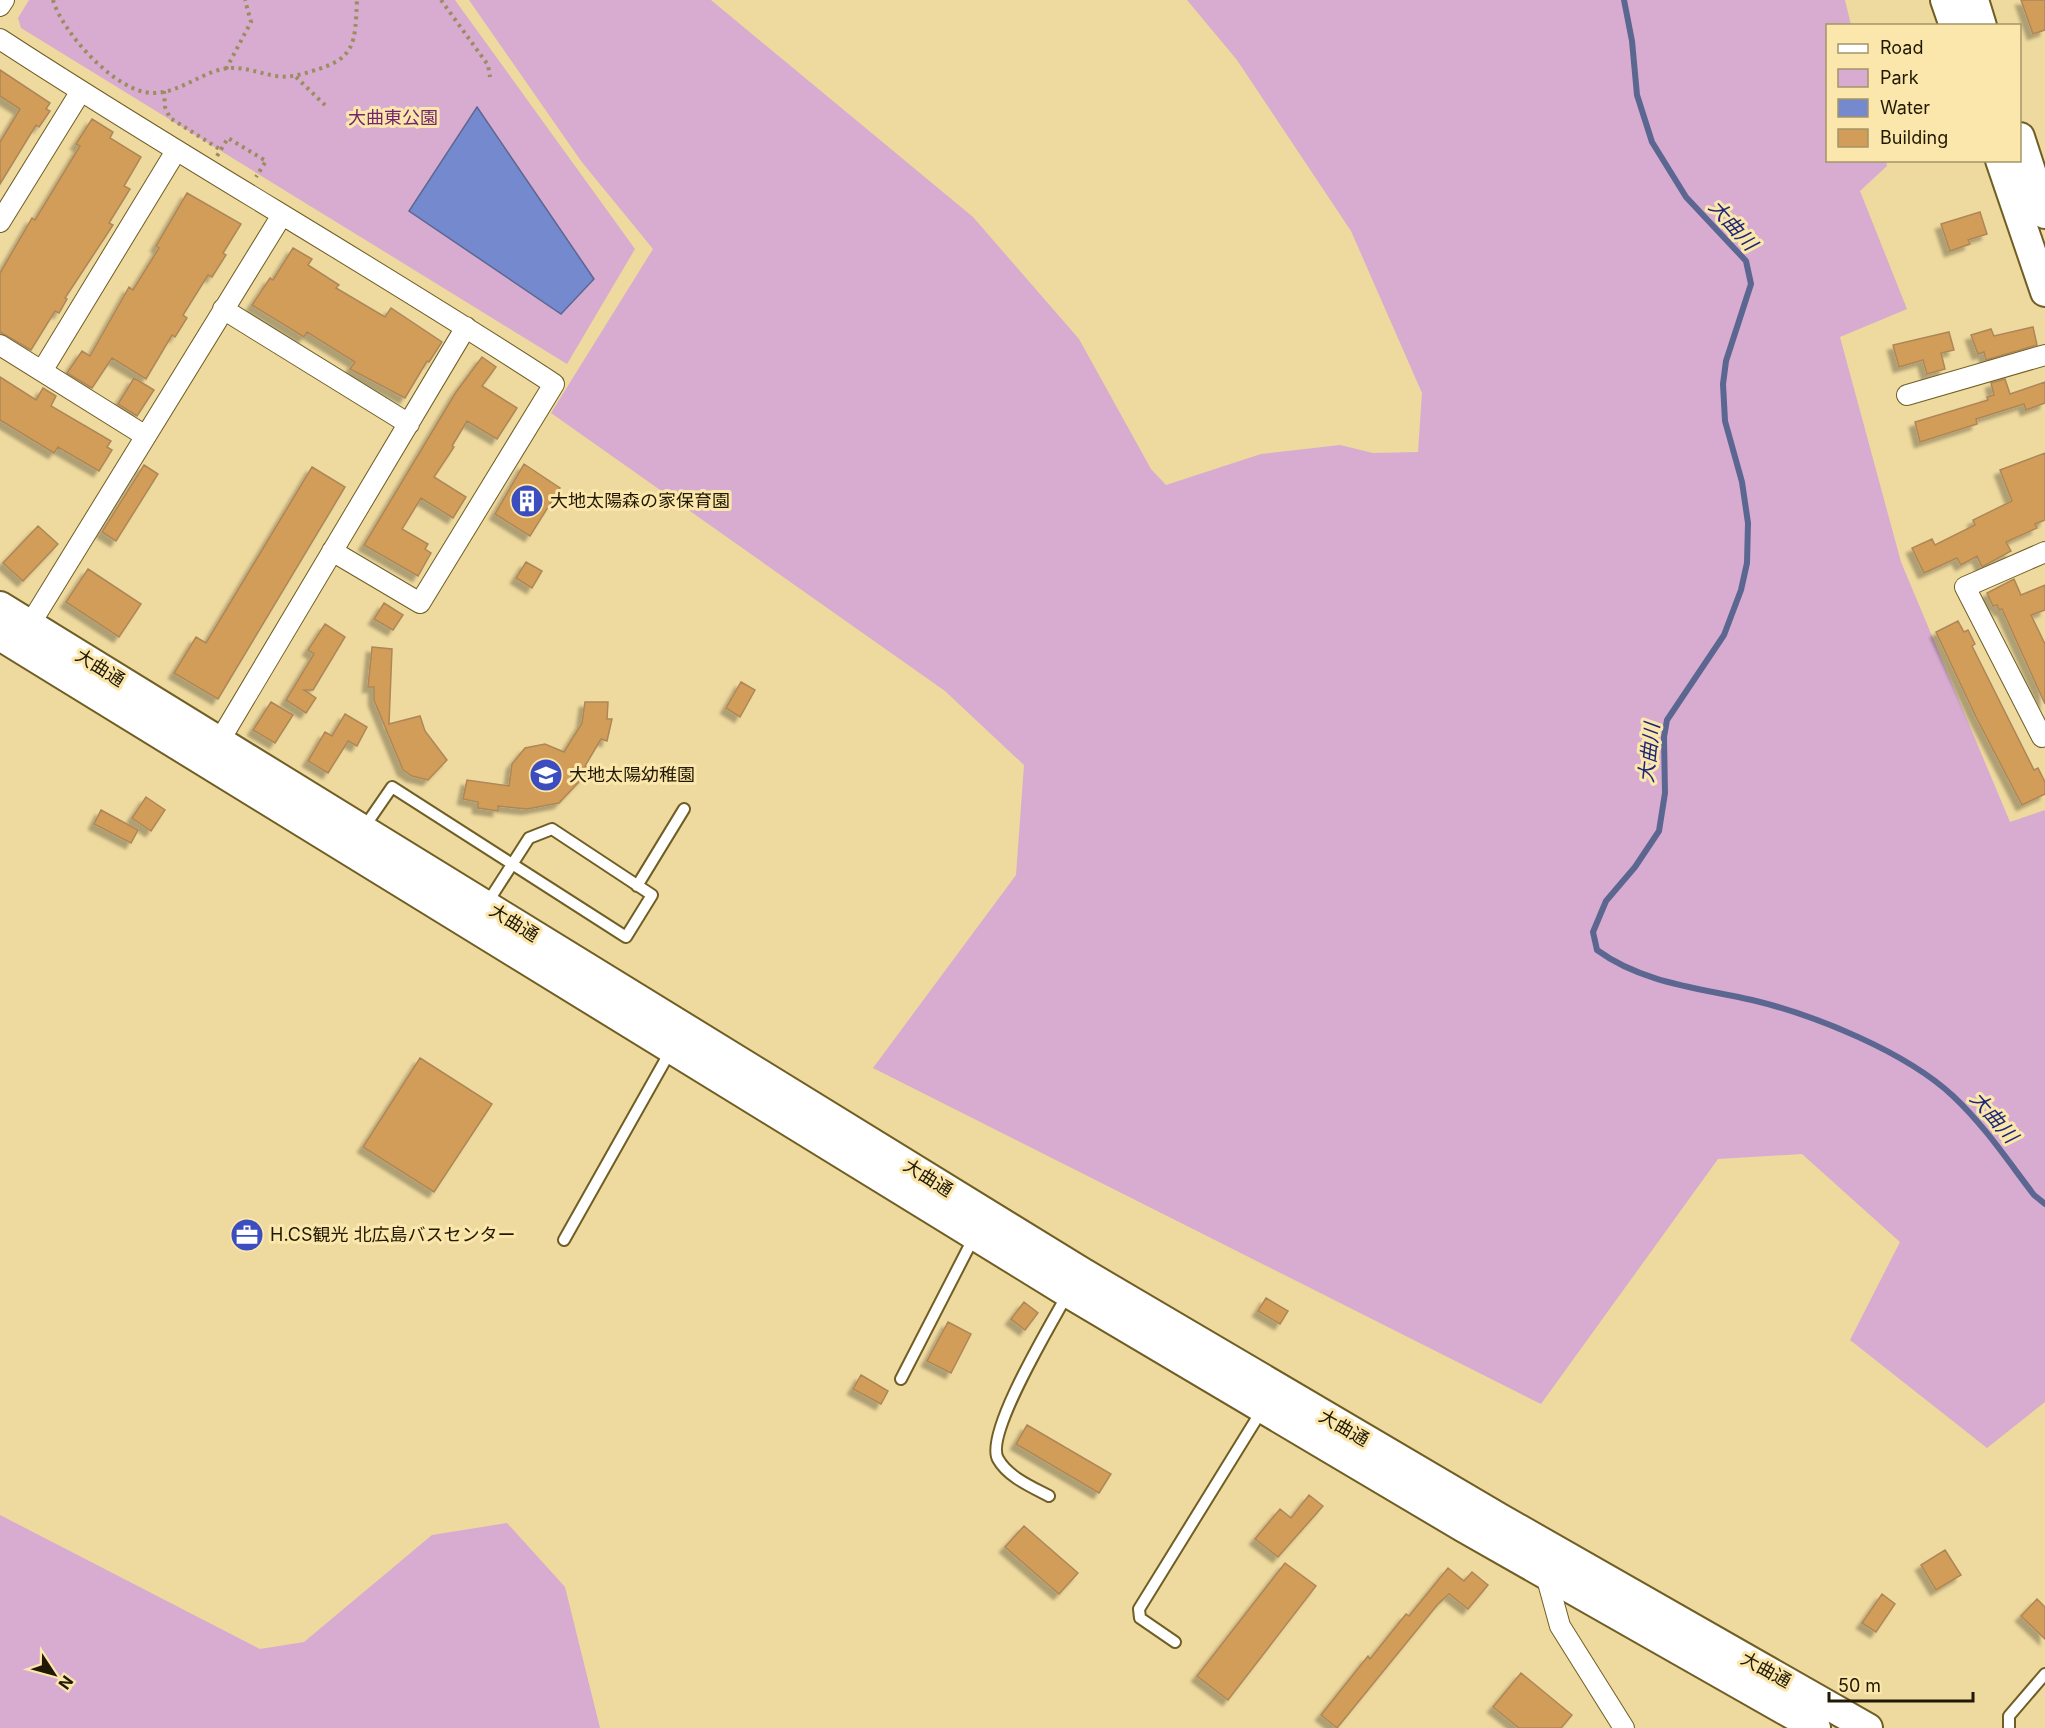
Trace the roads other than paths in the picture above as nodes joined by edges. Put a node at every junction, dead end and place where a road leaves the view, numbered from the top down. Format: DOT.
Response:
graph roads {
  1 [pos="3,0"];
  2 [pos="1945,0"];
  3 [pos="1974,0"];
  4 [pos="0,6"];
  5 [pos="1953,24"];
  6 [pos="1982,24"];
  7 [pos="0,39"];
  8 [pos="81,91"];
  9 [pos="2021,143"];
  10 [pos="176,151"];
  11 [pos="2001,162"];
  12 [pos="2045,214"];
  13 [pos="282,215"];
  14 [pos="0,222"];
  15 [pos="2043,281"];
  16 [pos="223,309"];
  17 [pos="466,327"];
  18 [pos="0,345"];
  19 [pos="2045,355"];
  20 [pos="42,371"];
  21 [pos="1907,395"];
  22 [pos="409,424"];
  23 [pos="144,435"];
  24 [pos="332,551"];
  25 [pos="2045,552"];
  26 [pos="0,606"];
  27 [pos="15,635"];
  28 [pos="2045,736"];
  29 [pos="213,752"];
  30 [pos="684,809"];
  31 [pos="363,830"];
  32 [pos="510,866"];
  33 [pos="637,885"];
  34 [pos="486,905"];
  35 [pos="671,1049"];
  36 [pos="974,1236"];
  37 [pos="564,1240"];
  38 [pos="1068,1293"];
  39 [pos="901,1379"];
  40 [pos="1262,1409"];
  41 [pos="1049,1496"];
  42 [pos="1546,1575"];
  43 [pos="1175,1642"];
  44 [pos="2045,1674"];
  45 [pos="1623,1728"];
  46 [pos="1816,1728"];
  47 [pos="1868,1728"];
  48 [pos="2009,1728"];
  1 -- 4 [label="street"];
  2 -- 5 [label="street"];
  3 -- 6 [label="street"];
  7 -- 8 [label="street"];
  8 -- 10 [label="street"];
  8 -- 14 [label="street"];
  9 -- 12 [label="street"];
  10 -- 13 [label="street"];
  10 -- 20 [label="street"];
  11 -- 15 [label="street"];
  13 -- 16 [label="street"];
  13 -- 17 [label="street"];
  16 -- 22 [label="street"];
  16 -- 23 [label="street"];
  17 -- 22 [label="street"];
  17 -- 24 [label="street"];
  18 -- 20 [label="street"];
  19 -- 21 [label="street"];
  20 -- 23 [label="street"];
  22 -- 24 [label="street"];
  23 -- 27 [label="street"];
  24 -- 29 [label="street"];
  25 -- 28 [label="street"];
  26 -- 27 [label="street, 大曲通"];
  27 -- 29 [label="street, 大曲通"];
  29 -- 31 [label="street, 大曲通"];
  29 -- 35 [label="street, 大曲通"];
  30 -- 33 [label="lane"];
  31 -- 32 [label="lane"];
  31 -- 34 [label="street, 大曲通"];
  32 -- 33 [label="lane"];
  32 -- 33 [label="lane"];
  32 -- 34 [label="lane"];
  34 -- 47 [label="street, 大曲通"];
  35 -- 36 [label="street, 大曲通"];
  35 -- 37 [label="lane"];
  36 -- 38 [label="street, 大曲通"];
  36 -- 39 [label="lane"];
  38 -- 40 [label="street, 大曲通"];
  38 -- 41 [label="lane"];
  40 -- 42 [label="street, 大曲通"];
  40 -- 43 [label="lane"];
  42 -- 45 [label="street"];
  42 -- 46 [label="street, 大曲通"];
  44 -- 48 [label="lane"];
}
